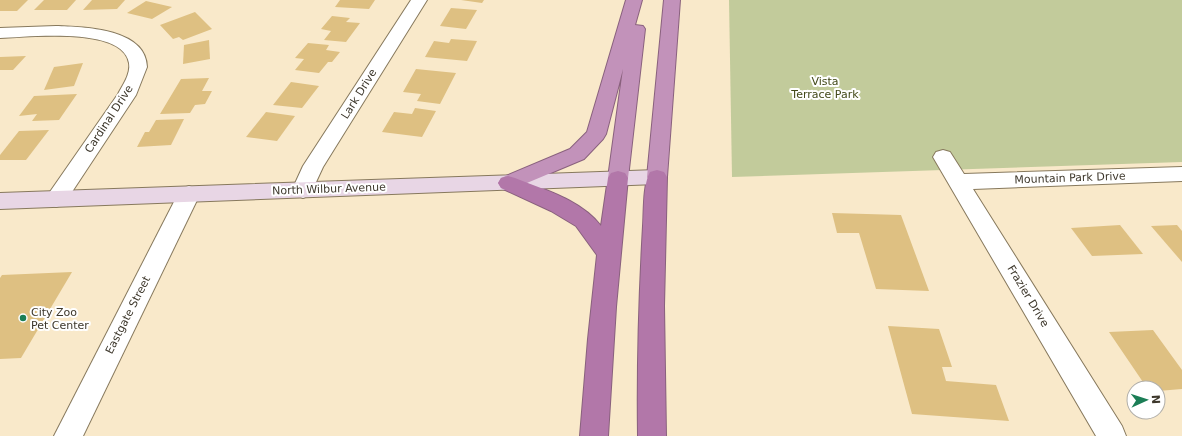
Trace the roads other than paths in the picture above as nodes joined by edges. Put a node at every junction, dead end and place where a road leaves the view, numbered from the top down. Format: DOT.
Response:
graph roads {
  1 [pos="419,0"];
  2 [pos="634,0"];
  3 [pos="641,0"];
  4 [pos="672,0"];
  5 [pos="0,34"];
  6 [pos="943,157"];
  7 [pos="1182,174"];
  8 [pos="657,177"];
  9 [pos="618,178"];
  10 [pos="959,182"];
  11 [pos="508,183"];
  12 [pos="303,190"];
  13 [pos="189,194"];
  14 [pos="56,199"];
  15 [pos="0,201"];
  16 [pos="608,252"];
  17 [pos="68,436"];
  18 [pos="594,436"];
  19 [pos="652,436"];
  20 [pos="1112,436"];
  1 -- 12 [label="street, Lark Drive"];
  2 -- 11 [label="highway"];
  3 -- 9 [label="highway"];
  4 -- 8 [label="highway"];
  5 -- 14 [label="street, Cardinal Drive"];
  6 -- 10 [label="street, Frazier Drive"];
  7 -- 10 [label="street, Mountain Park Drive"];
  8 -- 9 [label="main road, North Wilbur Avenue"];
  8 -- 19 [label="highway"];
  9 -- 11 [label="main road, North Wilbur Avenue"];
  9 -- 16 [label="highway"];
  10 -- 20 [label="street, Frazier Drive"];
  11 -- 12 [label="main road, North Wilbur Avenue"];
  11 -- 16 [label="highway"];
  12 -- 13 [label="main road, North Wilbur Avenue"];
  13 -- 14 [label="main road, North Wilbur Avenue"];
  13 -- 17 [label="street, Eastgate Street"];
  14 -- 15 [label="main road, North Wilbur Avenue"];
  16 -- 18 [label="highway"];
}
